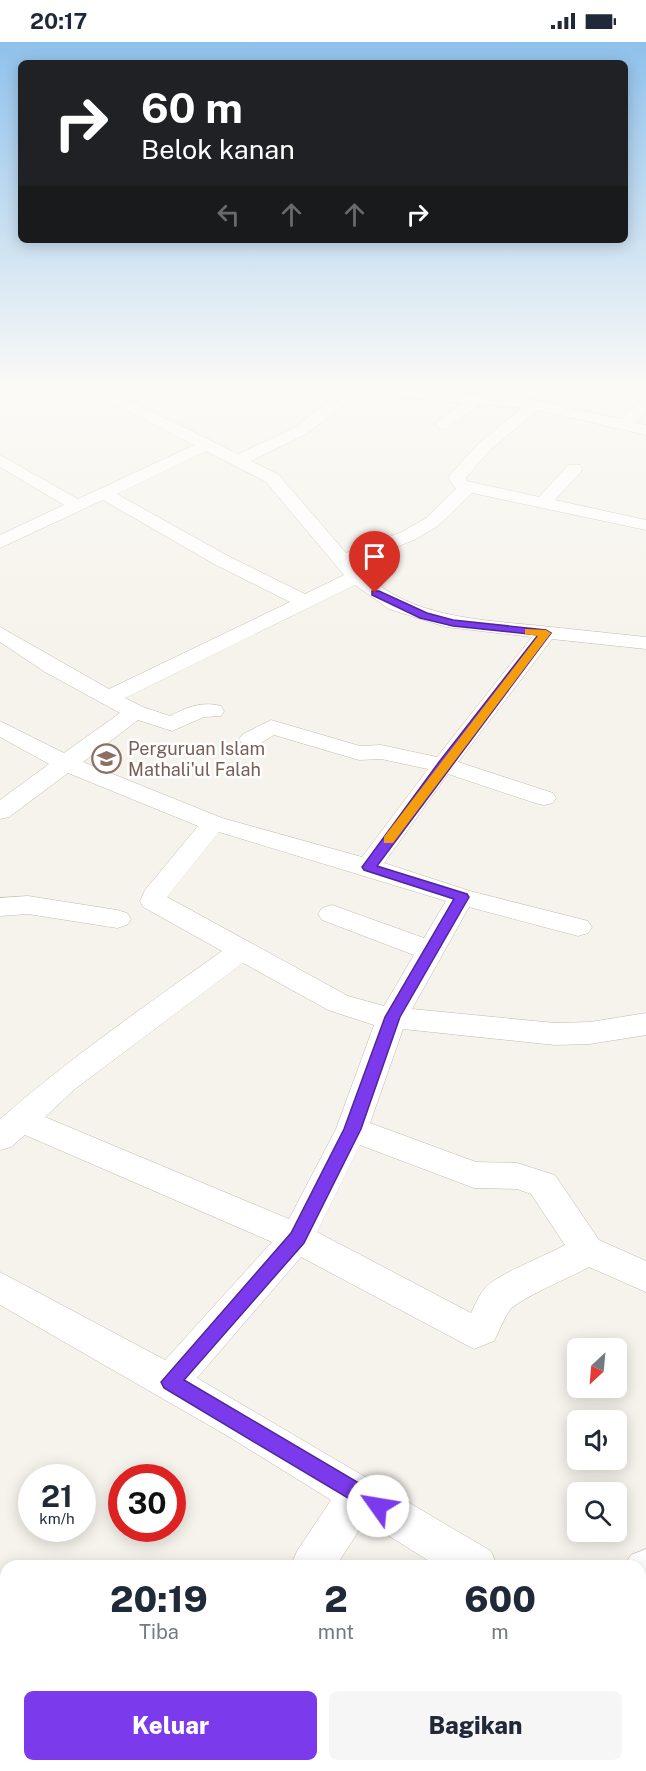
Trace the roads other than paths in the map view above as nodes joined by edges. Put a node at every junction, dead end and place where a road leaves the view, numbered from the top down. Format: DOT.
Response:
graph roads {
  1 [pos="11,467"];
  2 [pos="163,467"];
  3 [pos="251,467"];
  4 [pos="467,467"];
  5 [pos="574,469"];
  6 [pos="466,488"];
  7 [pos="104,494"];
  8 [pos="544,502"];
  9 [pos="77,506"];
  10 [pos="646,525"];
  11 [pos="4,536"];
  12 [pos="341,562"];
  13 [pos="356,577"];
  14 [pos="304,601"];
  15 [pos="0,633"];
  16 [pos="546,633"];
  17 [pos="646,643"];
  18 [pos="21,645"];
  19 [pos="0,655"];
  20 [pos="107,698"];
  21 [pos="213,711"];
  22 [pos="135,712"];
  23 [pos="4,735"];
  24 [pos="251,739"];
  25 [pos="64,763"];
  26 [pos="443,765"];
  27 [pos="544,798"];
  28 [pos="0,812"];
  29 [pos="213,823"];
  30 [pos="369,867"];
  31 [pos="462,897"];
  32 [pos="0,907"];
  33 [pos="332,914"];
  34 [pos="117,919"];
  35 [pos="578,927"];
  36 [pos="242,950"];
  37 [pos="431,951"];
  38 [pos="392,1017"];
  39 [pos="646,1024"];
  40 [pos="10,1129"];
  41 [pos="352,1129"];
  42 [pos="297,1238"];
  43 [pos="587,1250"];
  44 [pos="646,1277"];
  45 [pos="0,1287"];
  46 [pos="171,1382"];
  47 [pos="359,1494"];
  48 [pos="316,1560"];
  49 [pos="466,1560"];
  1 -- 9 [label="street"];
  2 -- 7 [label="street"];
  3 -- 12 [label="street"];
  4 -- 6 [label="street"];
  5 -- 8 [label="street"];
  6 -- 8 [label="street"];
  6 -- 12 [label="street"];
  7 -- 9 [label="street"];
  7 -- 14 [label="street"];
  8 -- 10 [label="street"];
  9 -- 11 [label="street"];
  12 -- 13 [label="street"];
  13 -- 14 [label="street"];
  13 -- 16 [label="street"];
  14 -- 20 [label="street"];
  15 -- 18 [label="street"];
  16 -- 17 [label="street"];
  16 -- 26 [label="street"];
  18 -- 19 [label="street"];
  18 -- 20 [label="street"];
  20 -- 22 [label="street"];
  21 -- 22 [label="street"];
  22 -- 25 [label="street"];
  23 -- 25 [label="street"];
  24 -- 26 [label="street"];
  25 -- 28 [label="street"];
  25 -- 29 [label="street"];
  26 -- 27 [label="street"];
  26 -- 30 [label="street"];
  29 -- 30 [label="street"];
  29 -- 36 [label="street"];
  30 -- 31 [label="street"];
  31 -- 35 [label="street"];
  31 -- 37 [label="street"];
  32 -- 34 [label="street"];
  33 -- 37 [label="street"];
  36 -- 38 [label="street"];
  36 -- 40 [label="street"];
  37 -- 38 [label="street"];
  38 -- 39 [label="street"];
  38 -- 41 [label="street"];
  40 -- 42 [label="street"];
  41 -- 42 [label="street"];
  41 -- 43 [label="street"];
  42 -- 43 [label="street"];
  42 -- 46 [label="street"];
  43 -- 44 [label="street"];
  45 -- 46 [label="street"];
  46 -- 47 [label="street"];
  47 -- 48 [label="street"];
  47 -- 49 [label="street"];
}
